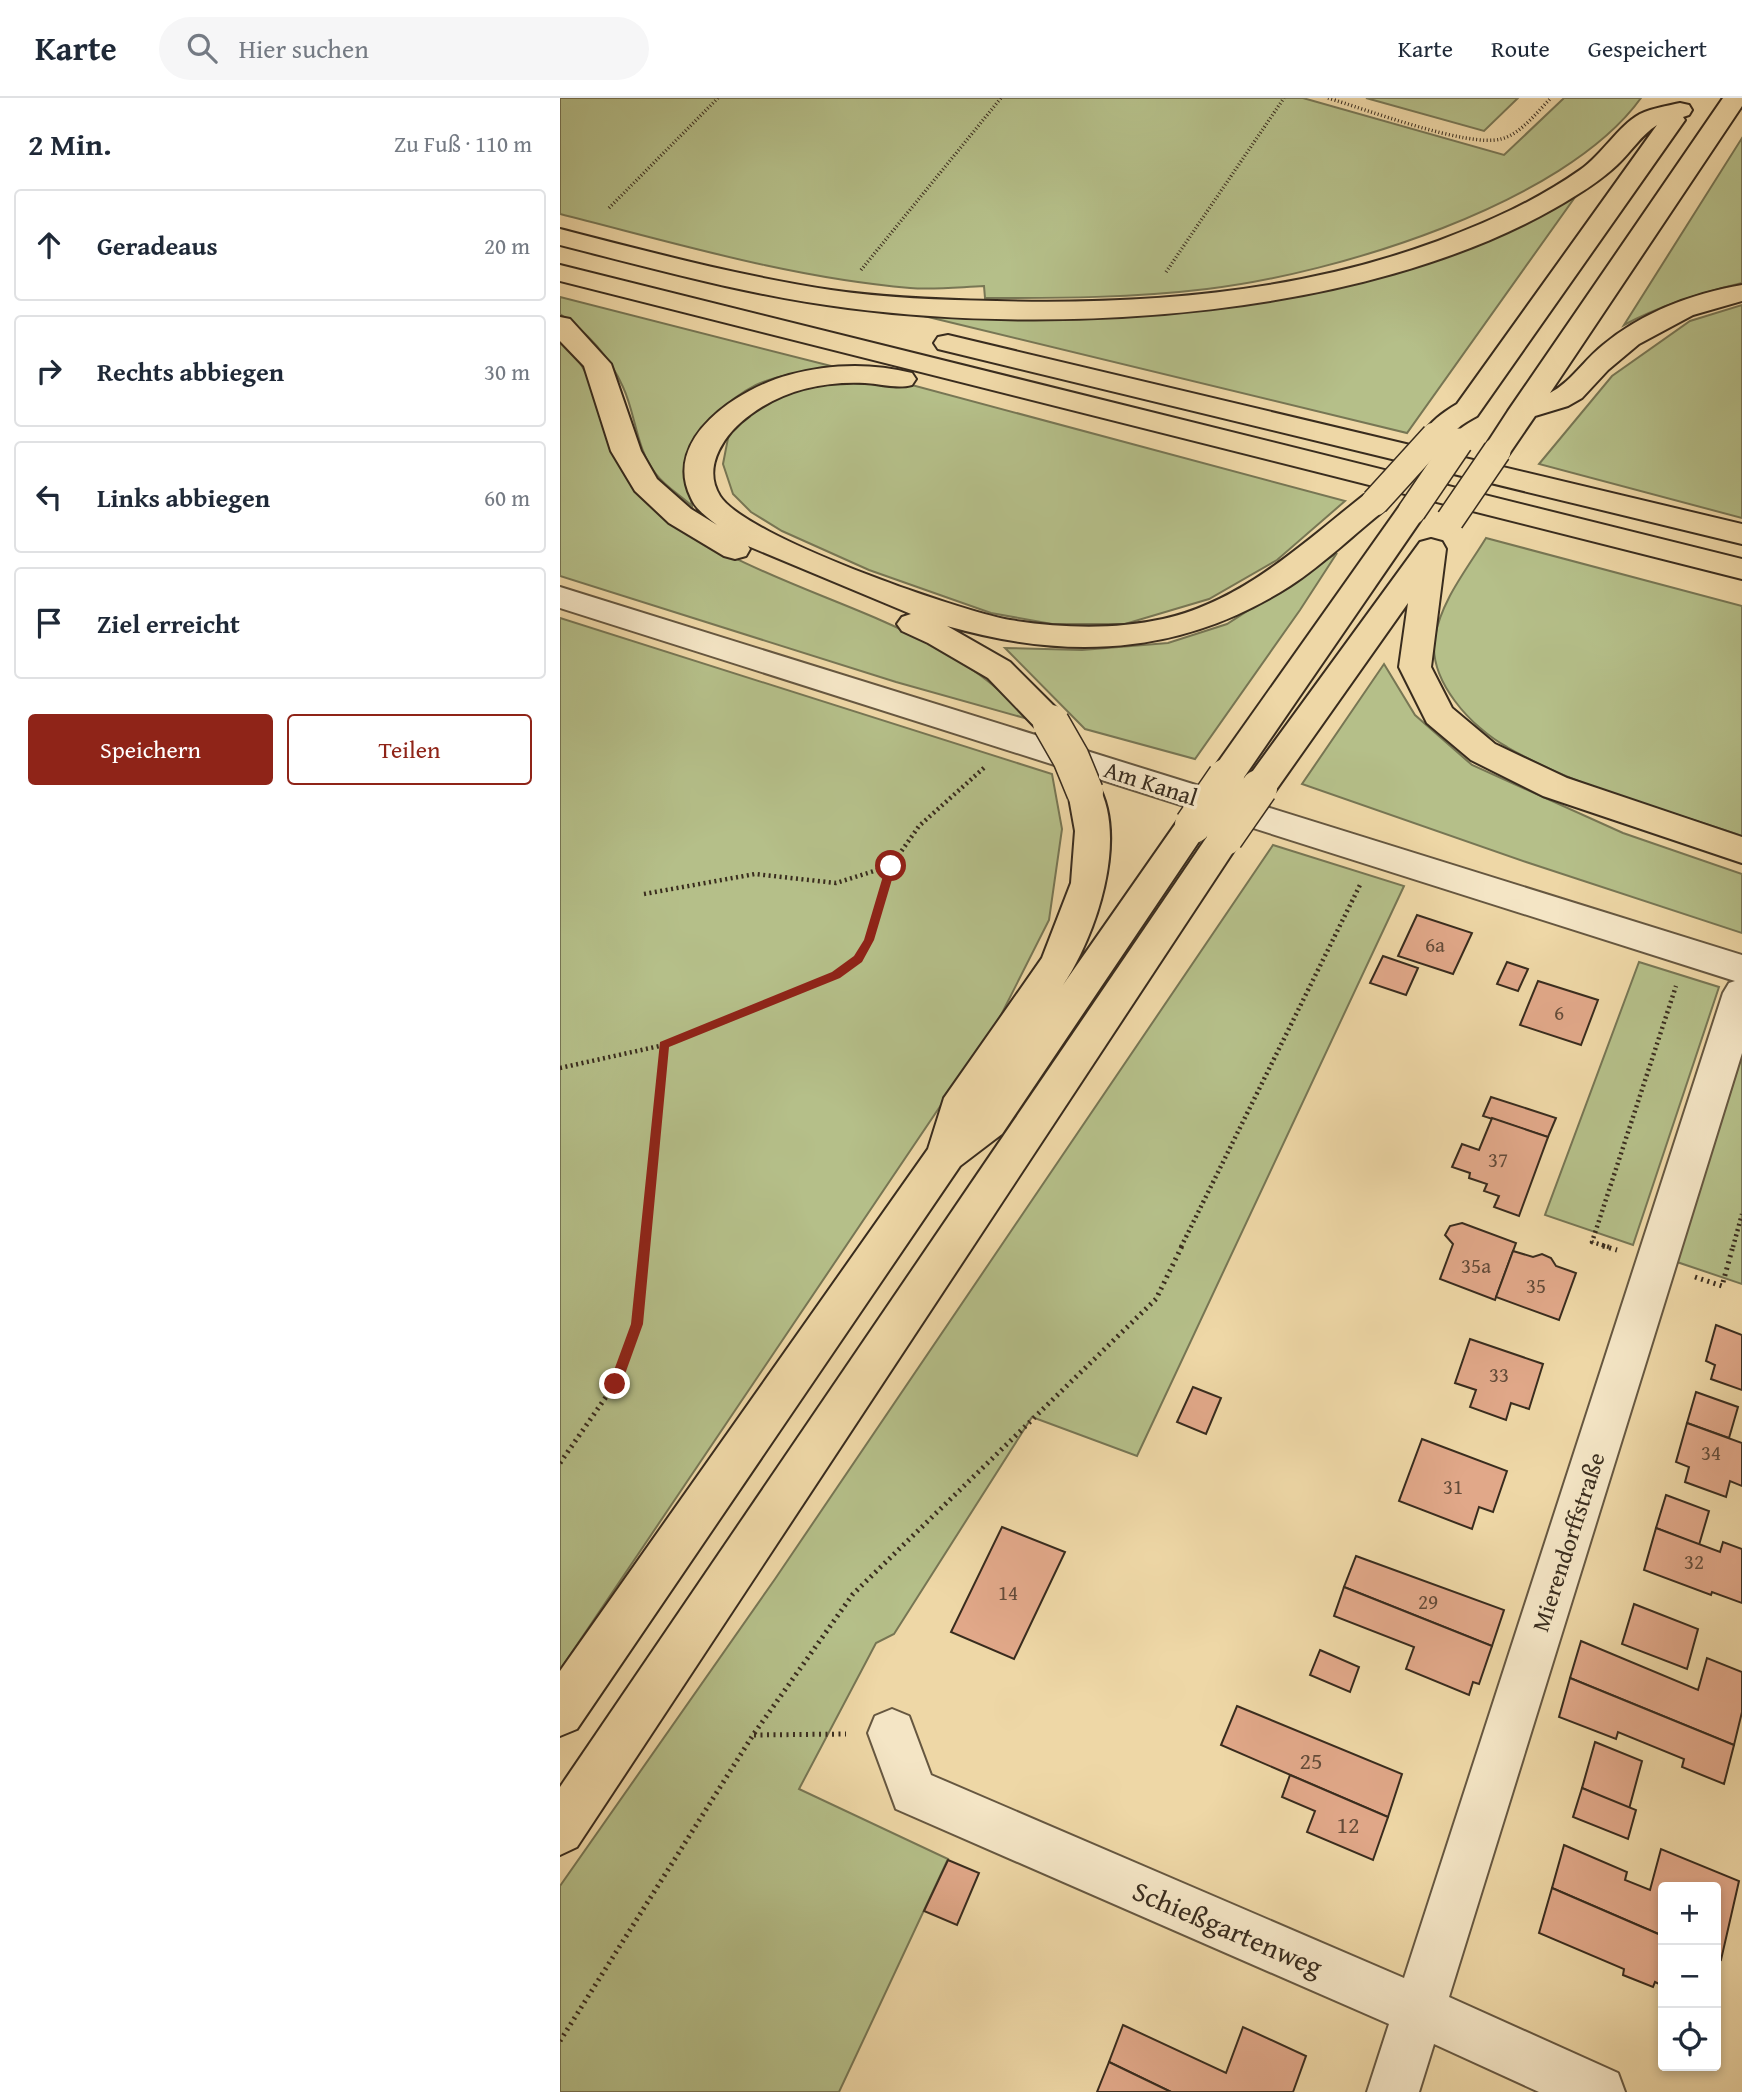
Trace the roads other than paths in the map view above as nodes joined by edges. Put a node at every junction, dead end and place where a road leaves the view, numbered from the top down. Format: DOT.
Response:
graph roads {
  1 [pos="1735,98"];
  2 [pos="1684,104"];
  3 [pos="560,237"];
  4 [pos="560,251"];
  5 [pos="560,274"];
  6 [pos="1742,293"];
  7 [pos="560,325"];
  8 [pos="986,380"];
  9 [pos="1522,411"];
  10 [pos="1447,439"];
  11 [pos="1742,534"];
  12 [pos="1431,549"];
  13 [pos="1742,569"];
  14 [pos="560,597"];
  15 [pos="1209,831"];
  16 [pos="1742,850"];
  17 [pos="1742,969"];
  18 [pos="1742,993"];
  19 [pos="946,1154"];
  20 [pos="560,1712"];
  21 [pos="892,1733"];
  22 [pos="560,1830"];
  23 [pos="1418,2010"];
  24 [pos="1393,2092"];
  25 [pos="1599,2092"];
  1 -- 9 [label="highway"];
  2 -- 3 [label="highway"];
  2 -- 10 [label="highway"];
  4 -- 11 [label="highway"];
  5 -- 8 [label="highway"];
  6 -- 9 [label="highway"];
  7 -- 19 [label="highway, bridge"];
  8 -- 10 [label="highway, bridge"];
  8 -- 13 [label="highway"];
  9 -- 12 [label="highway, bridge"];
  10 -- 15 [label="highway, bridge"];
  12 -- 15 [label="highway, bridge"];
  12 -- 16 [label="highway"];
  14 -- 17 [label="street, Am Kanal"];
  15 -- 19 [label="highway"];
  15 -- 22 [label="highway"];
  18 -- 23 [label="street, Mierendorffstraße"];
  19 -- 20 [label="highway"];
  21 -- 23 [label="street, Schießgartenweg"];
  23 -- 24 [label="street, Mierendorffstraße"];
  23 -- 25 [label="street, Schießgartenweg"];
}
